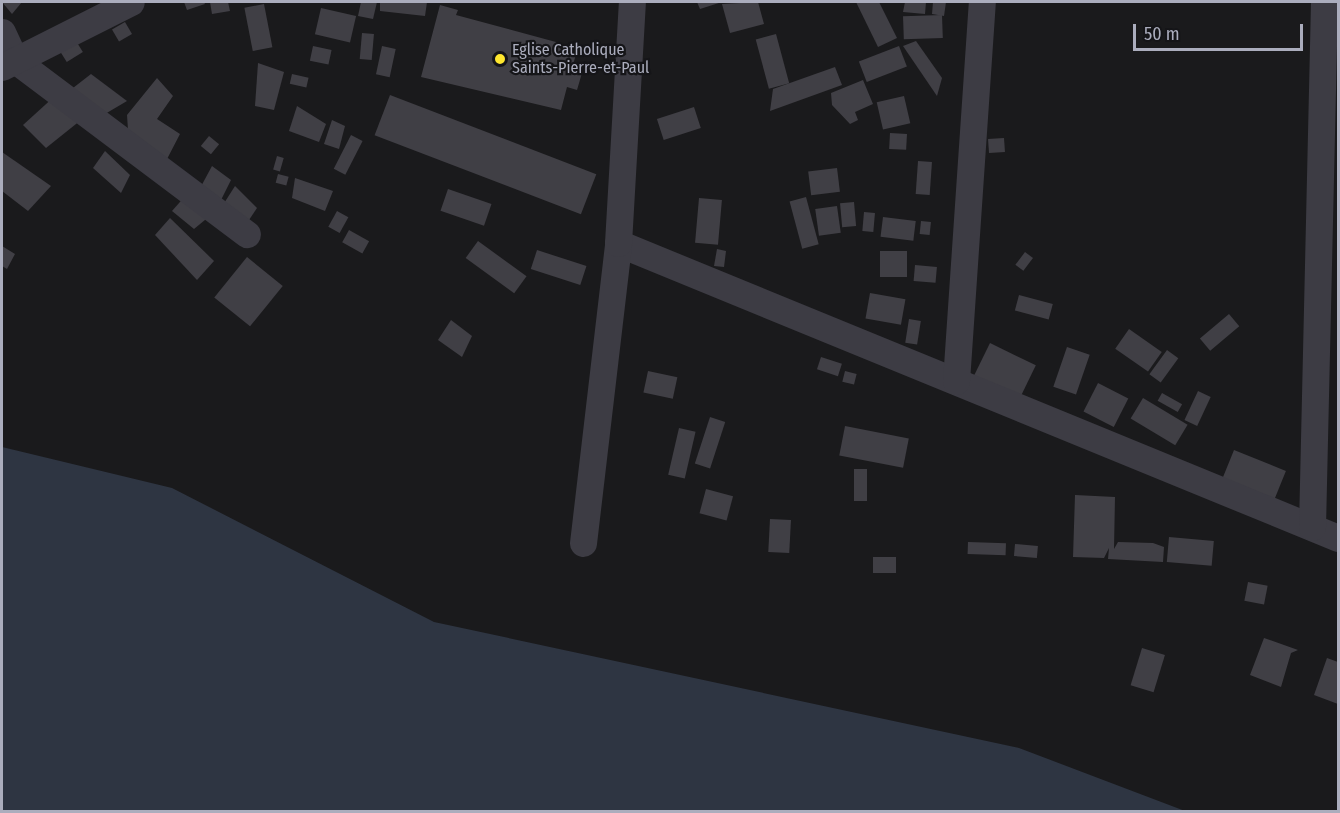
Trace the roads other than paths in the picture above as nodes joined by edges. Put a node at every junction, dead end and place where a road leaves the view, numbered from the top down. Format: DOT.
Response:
graph roads {
  1 [pos="131,2"];
  2 [pos="632,2"];
  3 [pos="982,2"];
  4 [pos="1324,2"];
  5 [pos="2,32"];
  6 [pos="8,63"];
  7 [pos="247,234"];
  8 [pos="618,243"];
  9 [pos="956,381"];
  10 [pos="1312,527"];
  11 [pos="1338,538"];
  12 [pos="582,543"];
  1 -- 6 [label="street"];
  2 -- 8 [label="street"];
  3 -- 9 [label="street"];
  4 -- 10 [label="street"];
  5 -- 6 [label="street"];
  6 -- 7 [label="street"];
  8 -- 9 [label="street"];
  8 -- 12 [label="street"];
  9 -- 10 [label="street"];
  10 -- 11 [label="street"];
}
